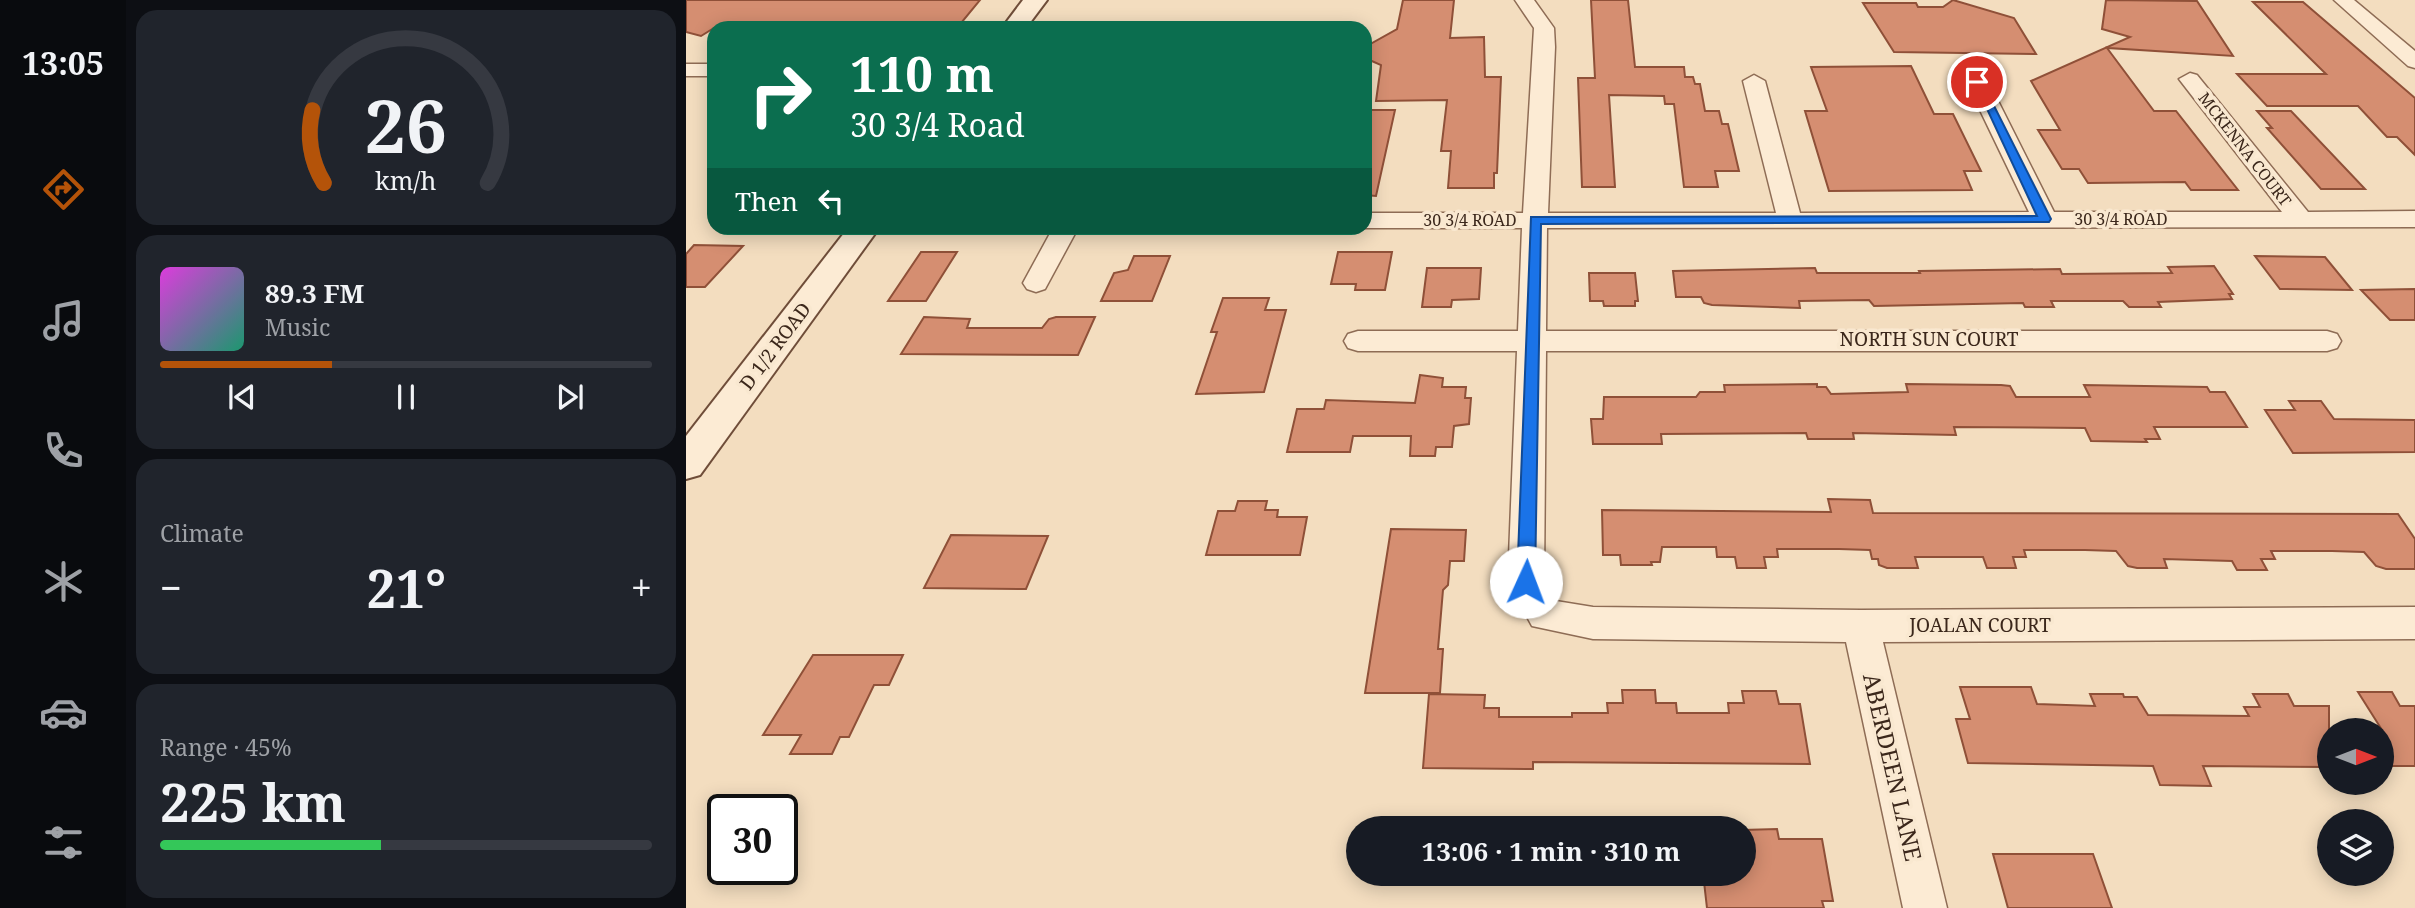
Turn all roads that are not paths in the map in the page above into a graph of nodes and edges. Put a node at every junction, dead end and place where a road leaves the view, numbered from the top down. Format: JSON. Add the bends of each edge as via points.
{"nodes":[{"id":1,"x":1035,"y":0,"type":"edge"},
{"id":2,"x":1524,"y":0,"type":"edge"},
{"id":3,"x":2343,"y":0,"type":"edge"},
{"id":4,"x":1019,"y":21,"type":"edge"},
{"id":5,"x":2381,"y":33,"type":"junction"},
{"id":6,"x":2415,"y":33,"type":"edge"},
{"id":7,"x":2415,"y":62,"type":"edge"},
{"id":8,"x":686,"y":70,"type":"edge"},
{"id":9,"x":707,"y":70,"type":"edge"},
{"id":10,"x":2190,"y":79,"type":"dead end"},
{"id":11,"x":1755,"y":81,"type":"dead end"},
{"id":12,"x":1977,"y":82,"type":"dead end"},
{"id":13,"x":2045,"y":219,"type":"junction"},
{"id":14,"x":2301,"y":219,"type":"junction"},
{"id":15,"x":2415,"y":219,"type":"edge"},
{"id":16,"x":1535,"y":220,"type":"junction"},
{"id":17,"x":1790,"y":220,"type":"junction"},
{"id":18,"x":1372,"y":221,"type":"edge"},
{"id":19,"x":859,"y":235,"type":"edge"},
{"id":20,"x":1061,"y":235,"type":"edge"},
{"id":21,"x":1036,"y":283,"type":"dead end"},
{"id":22,"x":1532,"y":340,"type":"junction"},
{"id":23,"x":1358,"y":341,"type":"dead end"},
{"id":24,"x":2327,"y":341,"type":"dead end"},
{"id":25,"x":686,"y":464,"type":"edge"},
{"id":26,"x":2415,"y":623,"type":"edge"},
{"id":27,"x":1861,"y":626,"type":"junction"},
{"id":28,"x":1924,"y":908,"type":"edge"}],
"edges":[{"from":1,"to":4,"type":"main road"},
{"from":2,"to":16,"type":"street","via":[[1544,29],[1545,47]]},
{"from":3,"to":5,"type":"street"},
{"from":5,"to":6,"type":"street"},
{"from":5,"to":7,"type":"street"},
{"from":8,"to":9,"type":"street"},
{"from":10,"to":14,"type":"street","name":"MCKENNA COURT"},
{"from":11,"to":17,"type":"street"},
{"from":12,"to":13,"type":"street"},
{"from":13,"to":14,"type":"street","name":"30 3/4 ROAD"},
{"from":13,"to":17,"type":"street","name":"30 3/4 ROAD"},
{"from":14,"to":15,"type":"street","name":"30 3/4 ROAD"},
{"from":16,"to":17,"type":"street","name":"30 3/4 ROAD"},
{"from":16,"to":18,"type":"street","name":"30 3/4 ROAD"},
{"from":16,"to":22,"type":"street"},
{"from":19,"to":25,"type":"main road","name":"D 1/2 ROAD"},
{"from":20,"to":21,"type":"street"},
{"from":22,"to":23,"type":"street","name":"NORTH SUN COURT"},
{"from":22,"to":24,"type":"street","name":"NORTH SUN COURT"},
{"from":22,"to":27,"type":"street","name":"JOALAN COURT","via":[[1526,582],[1545,615],[1593,623]]},
{"from":26,"to":27,"type":"street","name":"JOALAN COURT"},
{"from":27,"to":28,"type":"street","name":"ABERDEEN LANE"}]}
